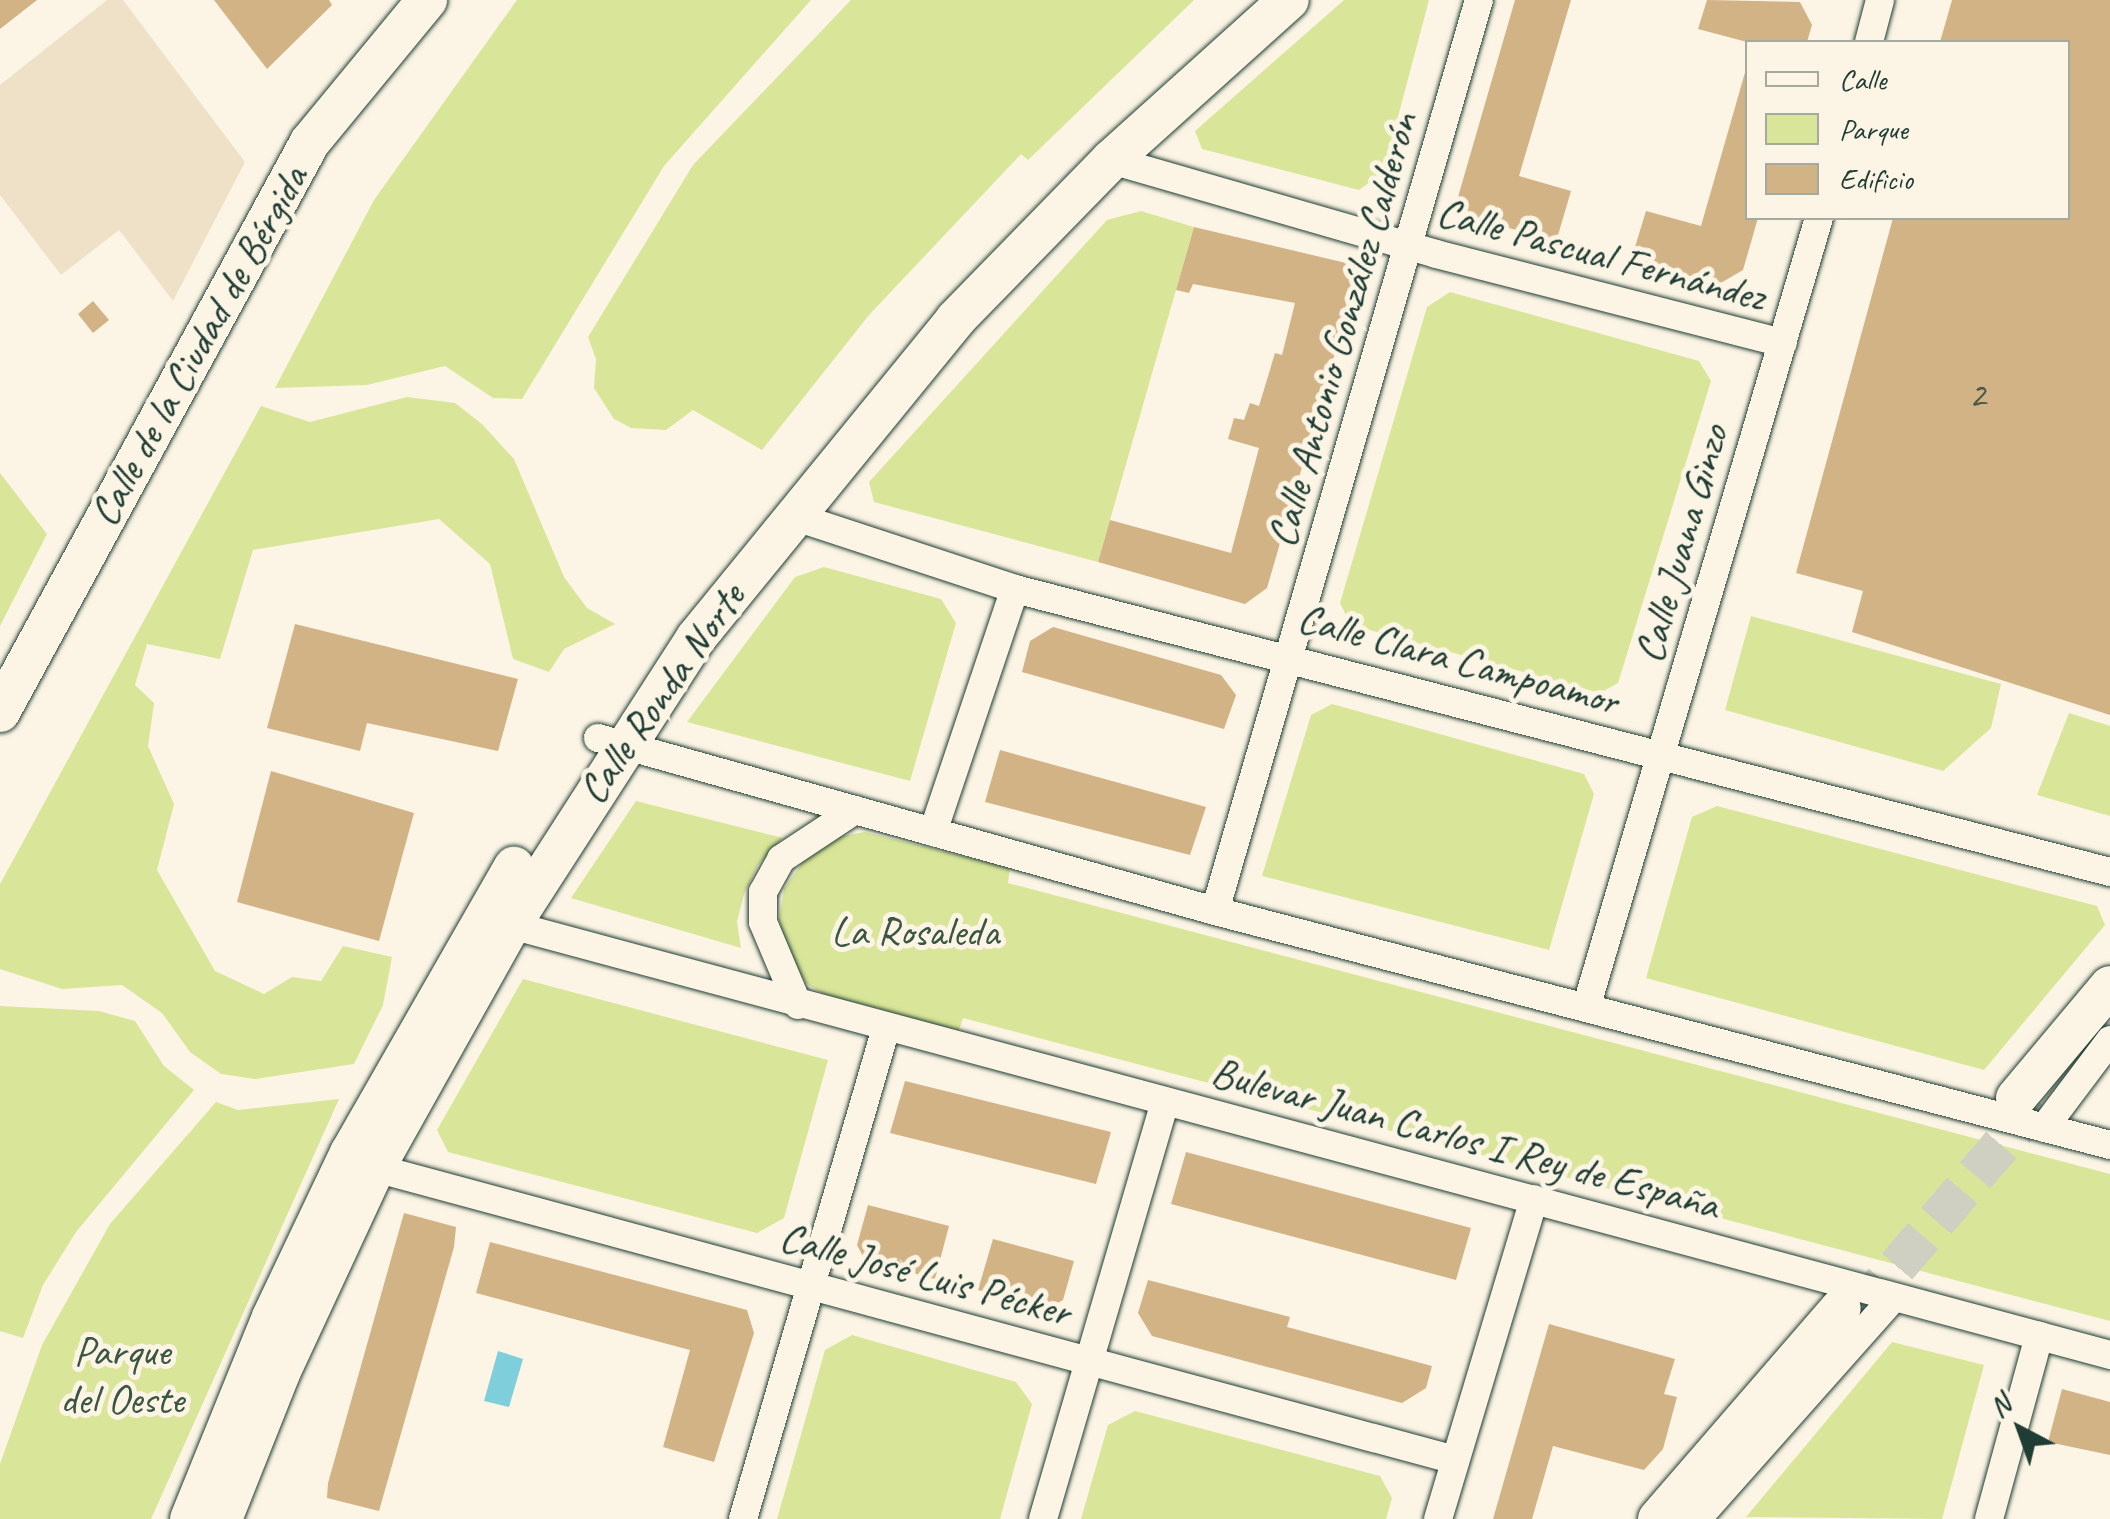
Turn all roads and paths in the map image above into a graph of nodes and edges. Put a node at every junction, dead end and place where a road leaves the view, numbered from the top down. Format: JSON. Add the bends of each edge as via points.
{"nodes":[{"id":1,"x":427,"y":0,"type":"edge"},
{"id":2,"x":1247,"y":0,"type":"edge"},
{"id":3,"x":1289,"y":0,"type":"edge"},
{"id":4,"x":1478,"y":0,"type":"edge"},
{"id":5,"x":1880,"y":0,"type":"edge"},
{"id":6,"x":1869,"y":40,"type":"edge"},
{"id":7,"x":1110,"y":160,"type":"junction"},
{"id":8,"x":1819,"y":220,"type":"edge"},
{"id":9,"x":1410,"y":246,"type":"junction"},
{"id":10,"x":1782,"y":343,"type":"junction"},
{"id":11,"x":790,"y":515,"type":"junction"},
{"id":12,"x":1015,"y":589,"type":"junction"},
{"id":13,"x":1291,"y":658,"type":"junction"},
{"id":14,"x":0,"y":712,"type":"edge"},
{"id":15,"x":610,"y":742,"type":"junction"},
{"id":16,"x":1663,"y":755,"type":"junction"},
{"id":17,"x":855,"y":810,"type":"junction"},
{"id":18,"x":933,"y":832,"type":"junction"},
{"id":19,"x":2110,"y":872,"type":"edge"},
{"id":20,"x":1215,"y":912,"type":"junction"},
{"id":21,"x":511,"y":925,"type":"junction"},
{"id":22,"x":2110,"y":963,"type":"edge"},
{"id":23,"x":2110,"y":986,"type":"edge"},
{"id":24,"x":798,"y":1005,"type":"junction"},
{"id":25,"x":1586,"y":1008,"type":"junction"},
{"id":26,"x":2110,"y":1014,"type":"edge"},
{"id":27,"x":886,"y":1028,"type":"junction"},
{"id":28,"x":2110,"y":1040,"type":"edge"},
{"id":29,"x":1165,"y":1102,"type":"junction"},
{"id":30,"x":2021,"y":1110,"type":"junction"},
{"id":31,"x":2110,"y":1146,"type":"edge"},
{"id":32,"x":375,"y":1168,"type":"junction"},
{"id":33,"x":1534,"y":1199,"type":"junction"},
{"id":34,"x":809,"y":1287,"type":"junction"},
{"id":35,"x":1858,"y":1299,"type":"junction"},
{"id":36,"x":2039,"y":1336,"type":"junction"},
{"id":37,"x":2110,"y":1355,"type":"edge"},
{"id":38,"x":1090,"y":1360,"type":"junction"},
{"id":39,"x":1455,"y":1460,"type":"junction"},
{"id":40,"x":190,"y":1519,"type":"edge"},
{"id":41,"x":222,"y":1519,"type":"edge"},
{"id":42,"x":743,"y":1519,"type":"edge"},
{"id":43,"x":1044,"y":1519,"type":"edge"},
{"id":44,"x":1438,"y":1519,"type":"edge"},
{"id":45,"x":1642,"y":1519,"type":"edge"},
{"id":46,"x":1658,"y":1519,"type":"edge"},
{"id":47,"x":1681,"y":1519,"type":"edge"},
{"id":48,"x":1699,"y":1519,"type":"edge"},
{"id":49,"x":1989,"y":1519,"type":"edge"}],
"edges":[{"from":1,"to":14,"type":"street","name":"Calle de la Ciudad de Bérgida","via":[[310,142]]},
{"from":2,"to":15,"type":"street","name":"Calle Ronda Norte","via":[[1022,212],[816,444]]},
{"from":3,"to":7,"type":"street","name":"Calle Ronda Norte"},
{"from":4,"to":9,"type":"street","name":"Calle Antonio González Calderón"},
{"from":5,"to":6,"type":"street"},
{"from":7,"to":9,"type":"street","name":"Calle Pascual Fernández"},
{"from":7,"to":11,"type":"street","name":"Calle Ronda Norte","via":[[955,320]]},
{"from":8,"to":10,"type":"street","name":"Calle Juana Ginzo"},
{"from":9,"to":10,"type":"street","name":"Calle Pascual Fernández"},
{"from":9,"to":13,"type":"street","name":"Calle Antonio González Calderón"},
{"from":10,"to":16,"type":"street","name":"Calle Juana Ginzo"},
{"from":11,"to":12,"type":"street","name":"Calle Clara Campoamor"},
{"from":11,"to":15,"type":"street","name":"Calle Ronda Norte"},
{"from":12,"to":13,"type":"street","name":"Calle Clara Campoamor"},
{"from":12,"to":18,"type":"street"},
{"from":13,"to":16,"type":"street","name":"Calle Clara Campoamor"},
{"from":13,"to":20,"type":"street","name":"Calle Antonio González Calderón"},
{"from":15,"to":17,"type":"street"},
{"from":15,"to":21,"type":"street","name":"Calle Ronda Norte"},
{"from":15,"to":40,"type":"street","name":"Calle Ronda Norte","via":[[463,950],[350,1153],[272,1317]]},
{"from":16,"to":19,"type":"street","name":"Calle Clara Campoamor"},
{"from":16,"to":25,"type":"street","name":"Calle Juana Ginzo"},
{"from":17,"to":18,"type":"street"},
{"from":17,"to":24,"type":"street","via":[[781,859],[763,892],[762,922]]},
{"from":18,"to":20,"type":"street"},
{"from":20,"to":25,"type":"street"},
{"from":21,"to":24,"type":"street","name":"Bulevar Juan Carlos I Rey de España"},
{"from":21,"to":32,"type":"street","name":"Calle Ronda Norte"},
{"from":22,"to":30,"type":"street"},
{"from":23,"to":30,"type":"street"},
{"from":24,"to":27,"type":"street","name":"Bulevar Juan Carlos I Rey de España"},
{"from":25,"to":30,"type":"street"},
{"from":26,"to":30,"type":"street"},
{"from":27,"to":29,"type":"street","name":"Bulevar Juan Carlos I Rey de España"},
{"from":27,"to":34,"type":"street"},
{"from":28,"to":30,"type":"street"},
{"from":29,"to":33,"type":"street","name":"Bulevar Juan Carlos I Rey de España"},
{"from":29,"to":38,"type":"street"},
{"from":30,"to":31,"type":"street"},
{"from":32,"to":34,"type":"street","name":"Calle José Luis Pécker"},
{"from":32,"to":41,"type":"street","name":"Calle Ronda Norte","via":[[280,1373]]},
{"from":33,"to":35,"type":"street","name":"Bulevar Juan Carlos I Rey de España"},
{"from":33,"to":39,"type":"street"},
{"from":34,"to":38,"type":"street","name":"Calle José Luis Pécker"},
{"from":34,"to":42,"type":"street"},
{"from":35,"to":36,"type":"street","name":"Bulevar Juan Carlos I Rey de España"},
{"from":35,"to":45,"type":"street"},
{"from":35,"to":46,"type":"street"},
{"from":35,"to":47,"type":"street"},
{"from":35,"to":48,"type":"street"},
{"from":36,"to":37,"type":"street","name":"Bulevar Juan Carlos I Rey de España"},
{"from":36,"to":49,"type":"street"},
{"from":38,"to":39,"type":"street","name":"Calle José Luis Pécker"},
{"from":38,"to":43,"type":"street"},
{"from":39,"to":44,"type":"street"}]}
